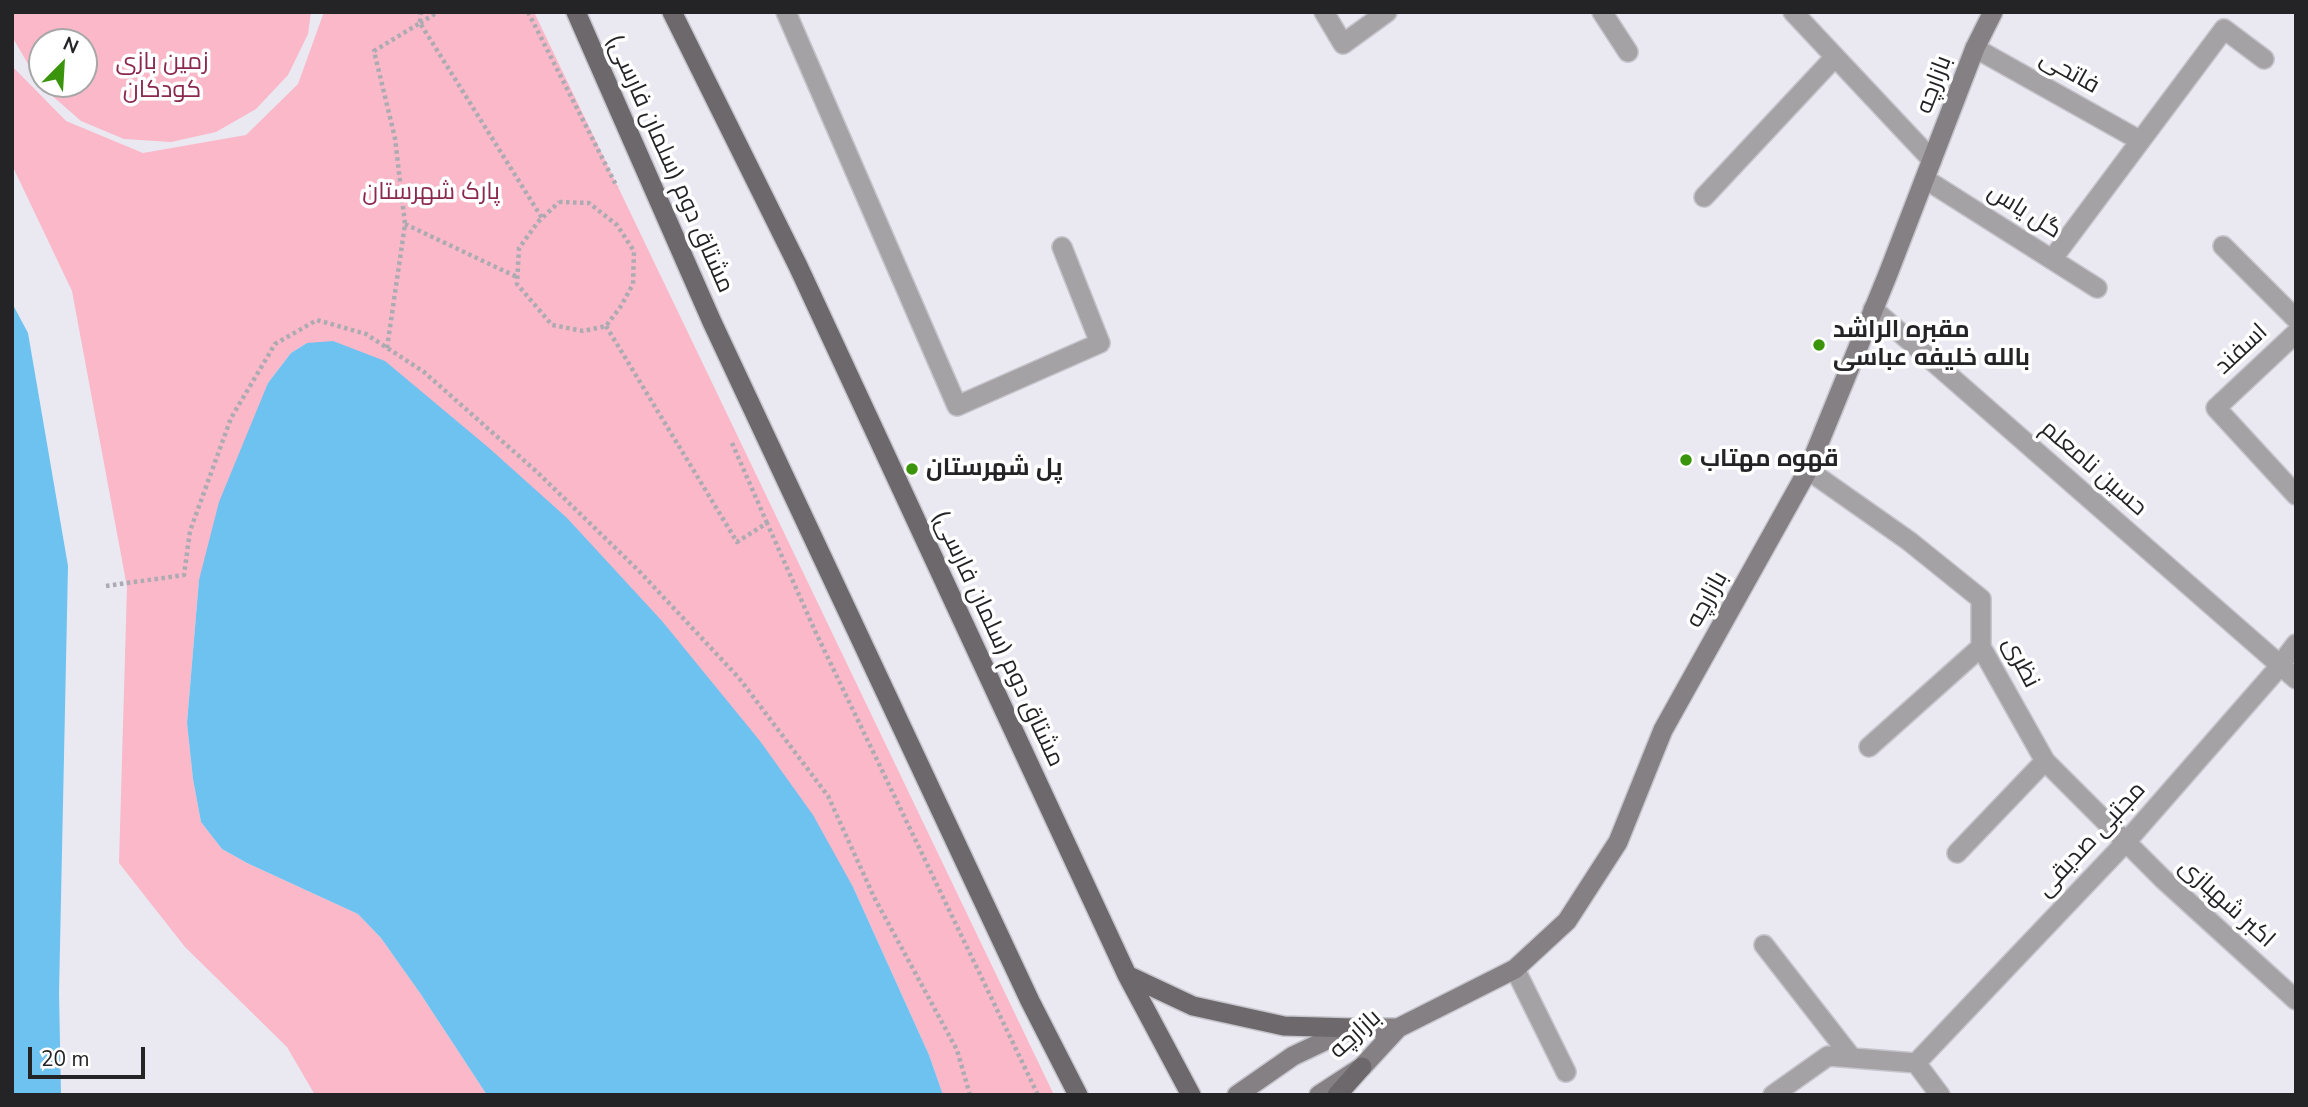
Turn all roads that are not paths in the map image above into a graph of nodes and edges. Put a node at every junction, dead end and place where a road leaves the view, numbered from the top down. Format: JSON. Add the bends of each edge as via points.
{"nodes":[{"id":1,"x":576,"y":12,"type":"edge"},
{"id":2,"x":672,"y":12,"type":"edge"},
{"id":3,"x":786,"y":12,"type":"edge"},
{"id":4,"x":1324,"y":12,"type":"edge"},
{"id":5,"x":1387,"y":12,"type":"edge"},
{"id":6,"x":1602,"y":12,"type":"edge"},
{"id":7,"x":1793,"y":12,"type":"edge"},
{"id":8,"x":1993,"y":12,"type":"edge"},
{"id":9,"x":1975,"y":48,"type":"junction"},
{"id":10,"x":1628,"y":52,"type":"dead end"},
{"id":11,"x":1835,"y":57,"type":"junction"},
{"id":12,"x":2264,"y":59,"type":"dead end"},
{"id":13,"x":2139,"y":140,"type":"junction"},
{"id":14,"x":1932,"y":160,"type":"junction"},
{"id":15,"x":1925,"y":179,"type":"junction"},
{"id":16,"x":1704,"y":197,"type":"dead end"},
{"id":17,"x":2223,"y":246,"type":"dead end"},
{"id":18,"x":1062,"y":247,"type":"dead end"},
{"id":19,"x":2053,"y":258,"type":"junction"},
{"id":20,"x":2097,"y":288,"type":"dead end"},
{"id":21,"x":1873,"y":309,"type":"junction"},
{"id":22,"x":2296,"y":319,"type":"edge"},
{"id":23,"x":2296,"y":333,"type":"edge"},
{"id":24,"x":1808,"y":470,"type":"junction"},
{"id":25,"x":2296,"y":495,"type":"edge"},
{"id":26,"x":2296,"y":644,"type":"edge"},
{"id":27,"x":1981,"y":647,"type":"junction"},
{"id":28,"x":2280,"y":666,"type":"junction"},
{"id":29,"x":2296,"y":679,"type":"edge"},
{"id":30,"x":1868,"y":747,"type":"dead end"},
{"id":31,"x":2045,"y":761,"type":"junction"},
{"id":32,"x":2126,"y":842,"type":"junction"},
{"id":33,"x":1957,"y":853,"type":"dead end"},
{"id":34,"x":1764,"y":945,"type":"dead end"},
{"id":35,"x":1515,"y":969,"type":"junction"},
{"id":36,"x":1127,"y":975,"type":"junction"},
{"id":37,"x":2296,"y":1000,"type":"edge"},
{"id":38,"x":1352,"y":1028,"type":"junction"},
{"id":39,"x":1398,"y":1028,"type":"junction"},
{"id":40,"x":1852,"y":1058,"type":"junction"},
{"id":41,"x":1916,"y":1063,"type":"junction"},
{"id":42,"x":1362,"y":1067,"type":"junction"},
{"id":43,"x":1566,"y":1072,"type":"dead end"},
{"id":44,"x":1078,"y":1095,"type":"edge"},
{"id":45,"x":1191,"y":1095,"type":"edge"},
{"id":46,"x":1237,"y":1095,"type":"edge"},
{"id":47,"x":1319,"y":1095,"type":"edge"},
{"id":48,"x":1337,"y":1095,"type":"edge"},
{"id":49,"x":1773,"y":1095,"type":"edge"},
{"id":50,"x":1940,"y":1095,"type":"edge"}],
"edges":[{"from":1,"to":44,"type":"main road","name":"مشتاق دوم (سلمان فارسی)","via":[[712,322]]},
{"from":2,"to":36,"type":"main road","name":"مشتاق دوم (سلمان فارسی)","via":[[797,266]]},
{"from":3,"to":18,"type":"street","via":[[957,406],[1100,343]]},
{"from":4,"to":5,"type":"street","via":[[1343,44]]},
{"from":6,"to":10,"type":"street"},
{"from":7,"to":11,"type":"street"},
{"from":8,"to":9,"type":"main road","name":"بازارچه"},
{"from":9,"to":13,"type":"street","name":"فاتحی"},
{"from":9,"to":14,"type":"main road","name":"بازارچه"},
{"from":11,"to":14,"type":"street"},
{"from":11,"to":16,"type":"street"},
{"from":12,"to":13,"type":"street","via":[[2224,29]]},
{"from":13,"to":19,"type":"street"},
{"from":14,"to":15,"type":"main road","name":"بازارچه"},
{"from":15,"to":19,"type":"street","name":"گل یاس"},
{"from":15,"to":21,"type":"main road","name":"بازارچه"},
{"from":17,"to":22,"type":"street","name":"اسفند"},
{"from":19,"to":20,"type":"street","name":"گل یاس"},
{"from":21,"to":24,"type":"main road","name":"بازارچه"},
{"from":21,"to":28,"type":"street","name":"حسین نامعلم"},
{"from":23,"to":25,"type":"street","name":"اسفند","via":[[2216,408]]},
{"from":24,"to":27,"type":"street","name":"نظری","via":[[1981,598]]},
{"from":24,"to":35,"type":"main road","name":"بازارچه","via":[[1663,730],[1618,842],[1567,921]]},
{"from":26,"to":28,"type":"street","name":"مجتبی صدیقی"},
{"from":27,"to":30,"type":"street"},
{"from":27,"to":31,"type":"street","name":"نظری"},
{"from":28,"to":29,"type":"street","name":"حسین نامعلم"},
{"from":28,"to":32,"type":"street","name":"مجتبی صدیقی"},
{"from":31,"to":32,"type":"street","name":"نظری"},
{"from":31,"to":33,"type":"street"},
{"from":32,"to":37,"type":"street","name":"اکبر شهبازی"},
{"from":32,"to":41,"type":"street","name":"مجتبی صدیقی"},
{"from":34,"to":40,"type":"street"},
{"from":35,"to":39,"type":"main road","name":"بازارچه"},
{"from":35,"to":43,"type":"street"},
{"from":36,"to":38,"type":"main road","via":[[1193,1006],[1284,1026]]},
{"from":36,"to":45,"type":"main road","name":"مشتاق دوم (سلمان فارسی)"},
{"from":38,"to":39,"type":"main road"},
{"from":38,"to":46,"type":"main road","via":[[1293,1056]]},
{"from":39,"to":42,"type":"main road","name":"بازارچه"},
{"from":40,"to":41,"type":"street"},
{"from":40,"to":49,"type":"street","via":[[1828,1056]]},
{"from":41,"to":50,"type":"street"},
{"from":42,"to":47,"type":"main road","name":"بازارچه"},
{"from":42,"to":48,"type":"main road"}]}
